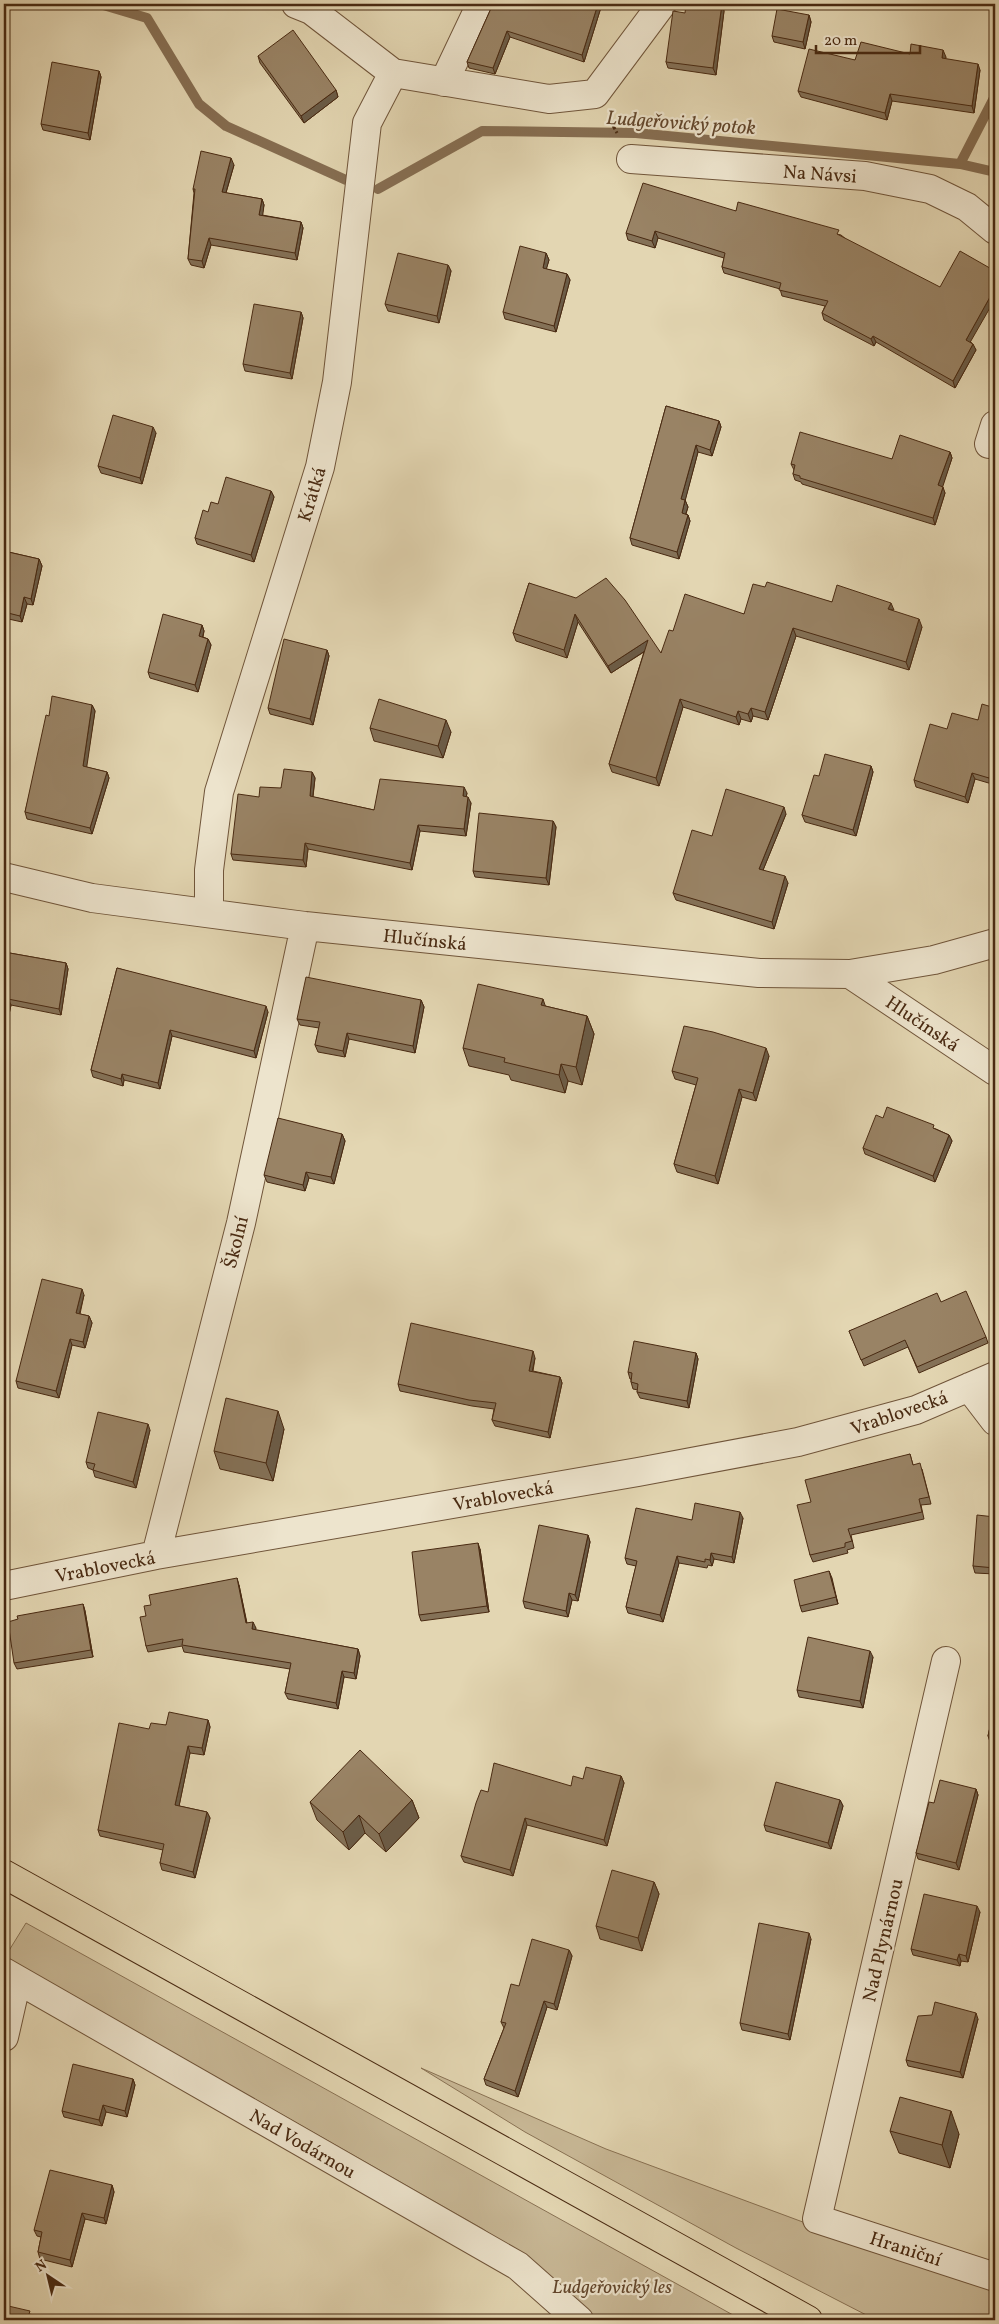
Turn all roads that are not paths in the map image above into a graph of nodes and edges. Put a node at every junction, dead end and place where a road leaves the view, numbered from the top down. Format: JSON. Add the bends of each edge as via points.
{"nodes":[{"id":1,"x":296,"y":4,"type":"edge"},
{"id":2,"x":482,"y":4,"type":"edge"},
{"id":3,"x":662,"y":4,"type":"edge"},
{"id":4,"x":393,"y":73,"type":"junction"},
{"id":5,"x":444,"y":82,"type":"junction"},
{"id":6,"x":631,"y":159,"type":"dead end"},
{"id":7,"x":995,"y":230,"type":"edge"},
{"id":8,"x":4,"y":877,"type":"edge"},
{"id":9,"x":209,"y":912,"type":"junction"},
{"id":10,"x":305,"y":926,"type":"junction"},
{"id":11,"x":995,"y":943,"type":"edge"},
{"id":12,"x":850,"y":974,"type":"junction"},
{"id":13,"x":995,"y":1072,"type":"edge"},
{"id":14,"x":995,"y":1376,"type":"edge"},
{"id":15,"x":969,"y":1387,"type":"junction"},
{"id":16,"x":995,"y":1421,"type":"edge"},
{"id":17,"x":156,"y":1555,"type":"junction"},
{"id":18,"x":4,"y":1586,"type":"edge"},
{"id":19,"x":946,"y":1661,"type":"dead end"},
{"id":20,"x":4,"y":1874,"type":"edge"},
{"id":21,"x":10,"y":1976,"type":"edge"},
{"id":22,"x":4,"y":2037,"type":"edge"},
{"id":23,"x":817,"y":2219,"type":"joint"},
{"id":24,"x":995,"y":2277,"type":"edge"},
{"id":25,"x":579,"y":2320,"type":"edge"},
{"id":26,"x":808,"y":2320,"type":"edge"}],
"edges":[{"from":1,"to":4,"type":"street","via":[[311,10]]},
{"from":2,"to":5,"type":"street"},
{"from":3,"to":5,"type":"street","via":[[595,94],[549,99]]},
{"from":4,"to":5,"type":"street"},
{"from":4,"to":9,"type":"street","name":"Krátká","via":[[367,123],[337,382],[320,467],[218,792]]},
{"from":6,"to":7,"type":"street","name":"Na Návsi","via":[[865,176],[930,189],[967,207]]},
{"from":8,"to":9,"type":"street","name":"Hlučínská","via":[[92,898]]},
{"from":9,"to":10,"type":"street","name":"Hlučínská"},
{"from":10,"to":12,"type":"street","name":"Hlučínská","via":[[759,973]]},
{"from":10,"to":17,"type":"street","name":"Školní","via":[[240,1223]]},
{"from":11,"to":12,"type":"street","name":"Hlučínská","via":[[934,960]]},
{"from":12,"to":13,"type":"street","name":"Hlučínská"},
{"from":14,"to":15,"type":"street","name":"Vrablovecká"},
{"from":15,"to":16,"type":"street"},
{"from":15,"to":17,"type":"street","name":"Vrablovecká","via":[[916,1410],[798,1442]]},
{"from":17,"to":18,"type":"street","name":"Vrablovecká"},
{"from":19,"to":23,"type":"street","name":"Nad Plynárnou"},
{"from":20,"to":26,"type":"main road"},
{"from":21,"to":22,"type":"street","name":"Nad Vodárnou"},
{"from":21,"to":25,"type":"street","name":"Nad Vodárnou","via":[[518,2266]]},
{"from":23,"to":24,"type":"street","name":"Hraniční"}]}
